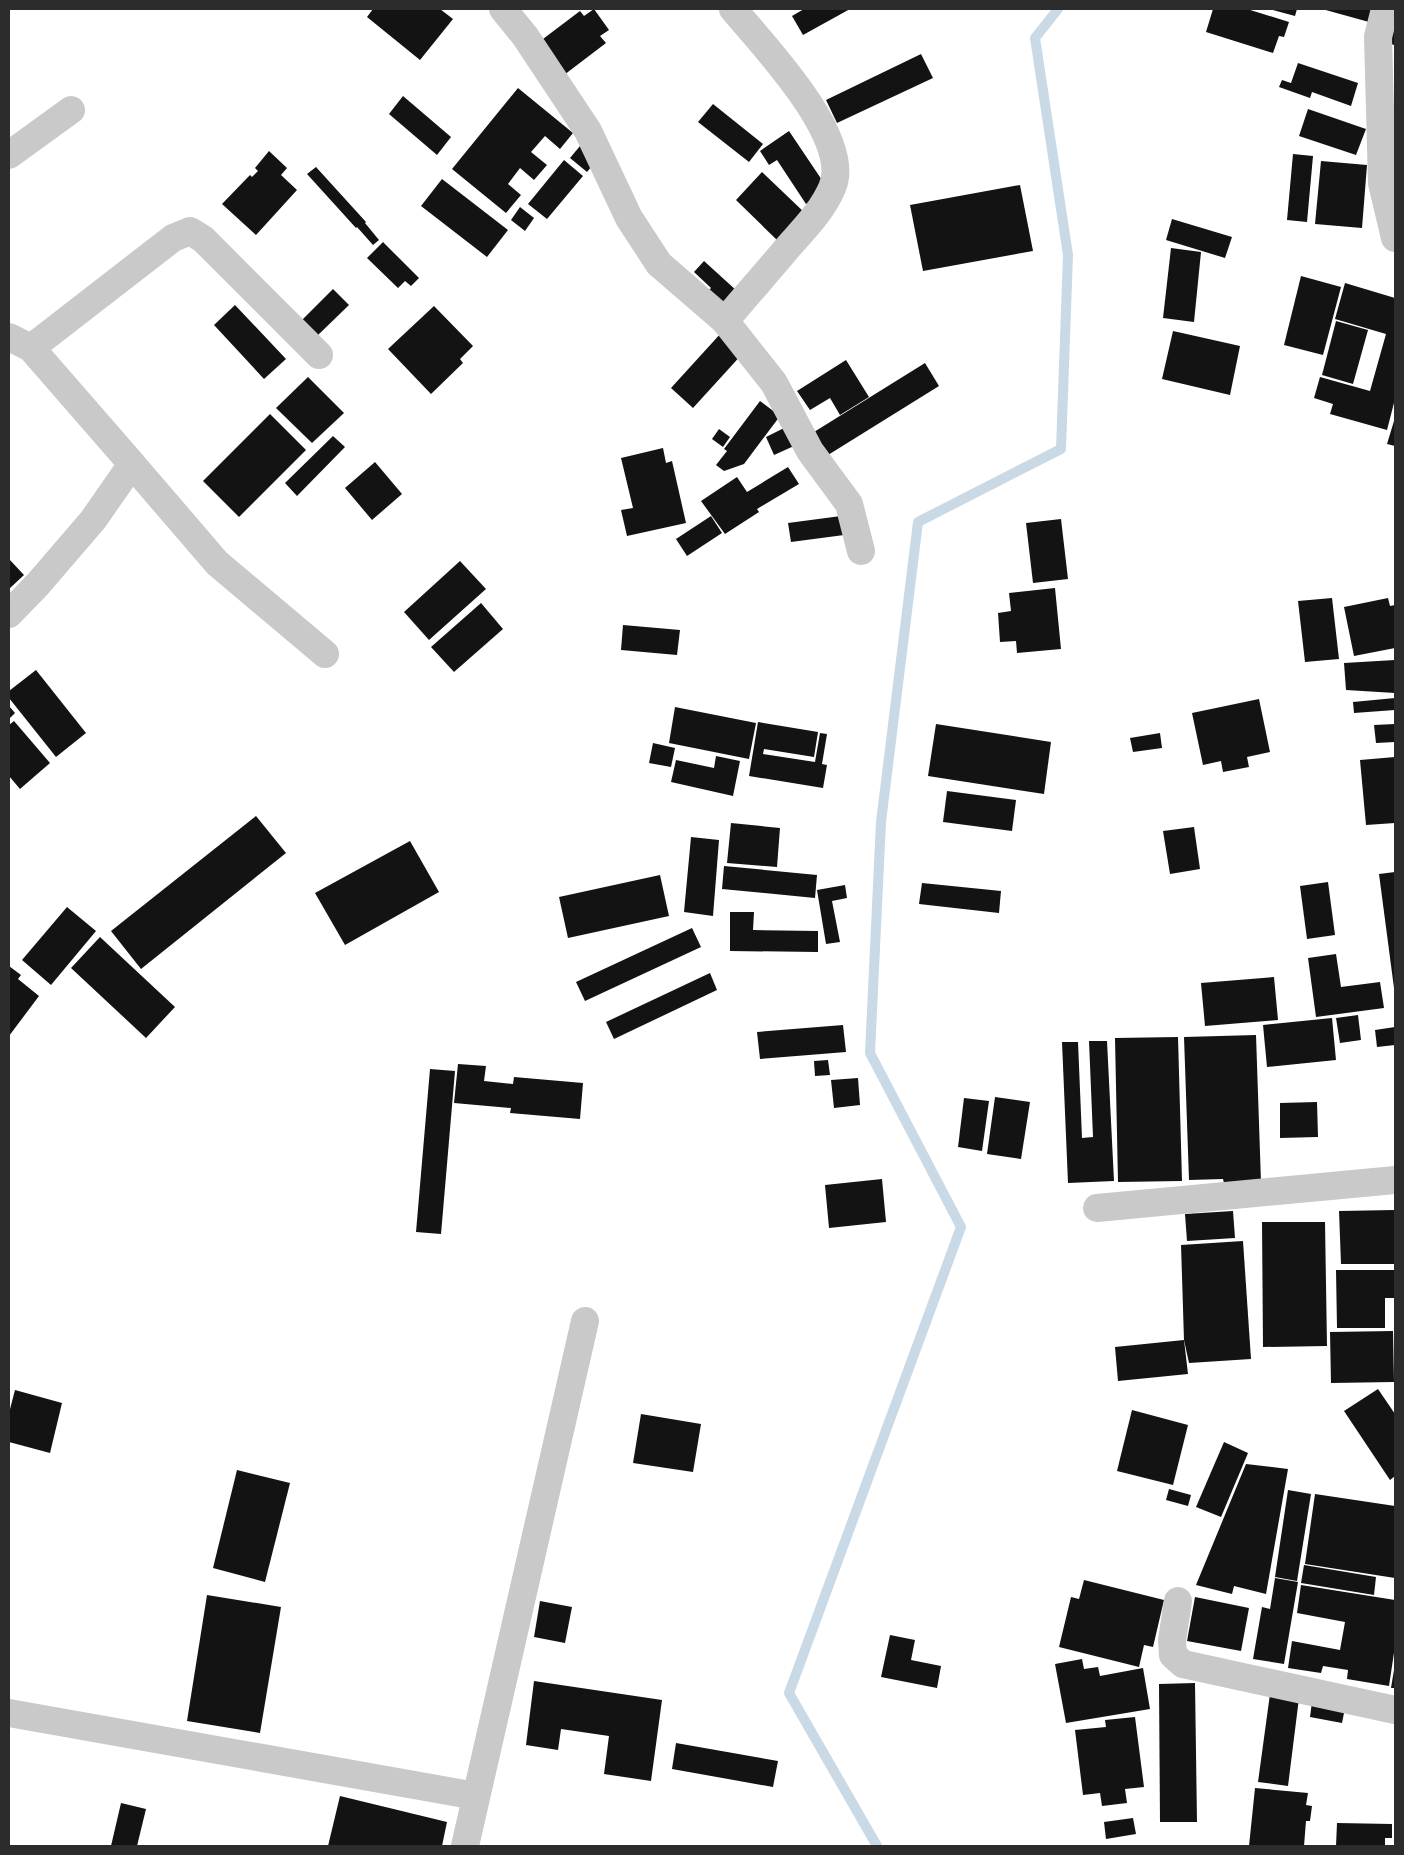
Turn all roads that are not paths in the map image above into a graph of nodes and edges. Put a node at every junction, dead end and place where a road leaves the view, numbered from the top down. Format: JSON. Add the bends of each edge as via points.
{"nodes":[{"id":1,"x":503,"y":9,"type":"edge"},
{"id":2,"x":733,"y":9,"type":"edge"},
{"id":3,"x":1385,"y":9,"type":"edge"},
{"id":4,"x":71,"y":110,"type":"dead end"},
{"id":5,"x":9,"y":156,"type":"edge"},
{"id":6,"x":1395,"y":238,"type":"edge"},
{"id":7,"x":725,"y":321,"type":"junction"},
{"id":8,"x":20,"y":342,"type":"edge"},
{"id":9,"x":319,"y":355,"type":"dead end"},
{"id":10,"x":132,"y":464,"type":"junction"},
{"id":11,"x":861,"y":551,"type":"dead end"},
{"id":12,"x":9,"y":614,"type":"edge"},
{"id":13,"x":325,"y":654,"type":"dead end"},
{"id":14,"x":1395,"y":1180,"type":"edge"},
{"id":15,"x":1097,"y":1208,"type":"dead end"},
{"id":16,"x":585,"y":1321,"type":"dead end"},
{"id":17,"x":1178,"y":1601,"type":"dead end"},
{"id":18,"x":1395,"y":1710,"type":"edge"},
{"id":19,"x":9,"y":1713,"type":"edge"},
{"id":20,"x":476,"y":1796,"type":"junction"},
{"id":21,"x":465,"y":1846,"type":"edge"}],
"edges":[{"from":1,"to":7,"type":"street","via":[[525,36],[588,131],[629,218],[658,264]]},
{"from":2,"to":7,"type":"street","via":[[798,88],[819,119],[831,147],[835,173],[833,187],[819,212]]},
{"from":3,"to":6,"type":"street","via":[[1378,37],[1382,184]]},
{"from":4,"to":5,"type":"street"},
{"from":7,"to":11,"type":"street","via":[[774,383],[810,451],[848,504]]},
{"from":8,"to":9,"type":"street","via":[[173,238],[190,231],[204,239]]},
{"from":8,"to":10,"type":"street"},
{"from":10,"to":12,"type":"street","via":[[93,520]]},
{"from":10,"to":13,"type":"street","via":[[216,563]]},
{"from":14,"to":15,"type":"street"},
{"from":16,"to":20,"type":"street"},
{"from":17,"to":18,"type":"street","via":[[1172,1655],[1183,1664]]},
{"from":19,"to":20,"type":"street"},
{"from":20,"to":21,"type":"street"}]}
